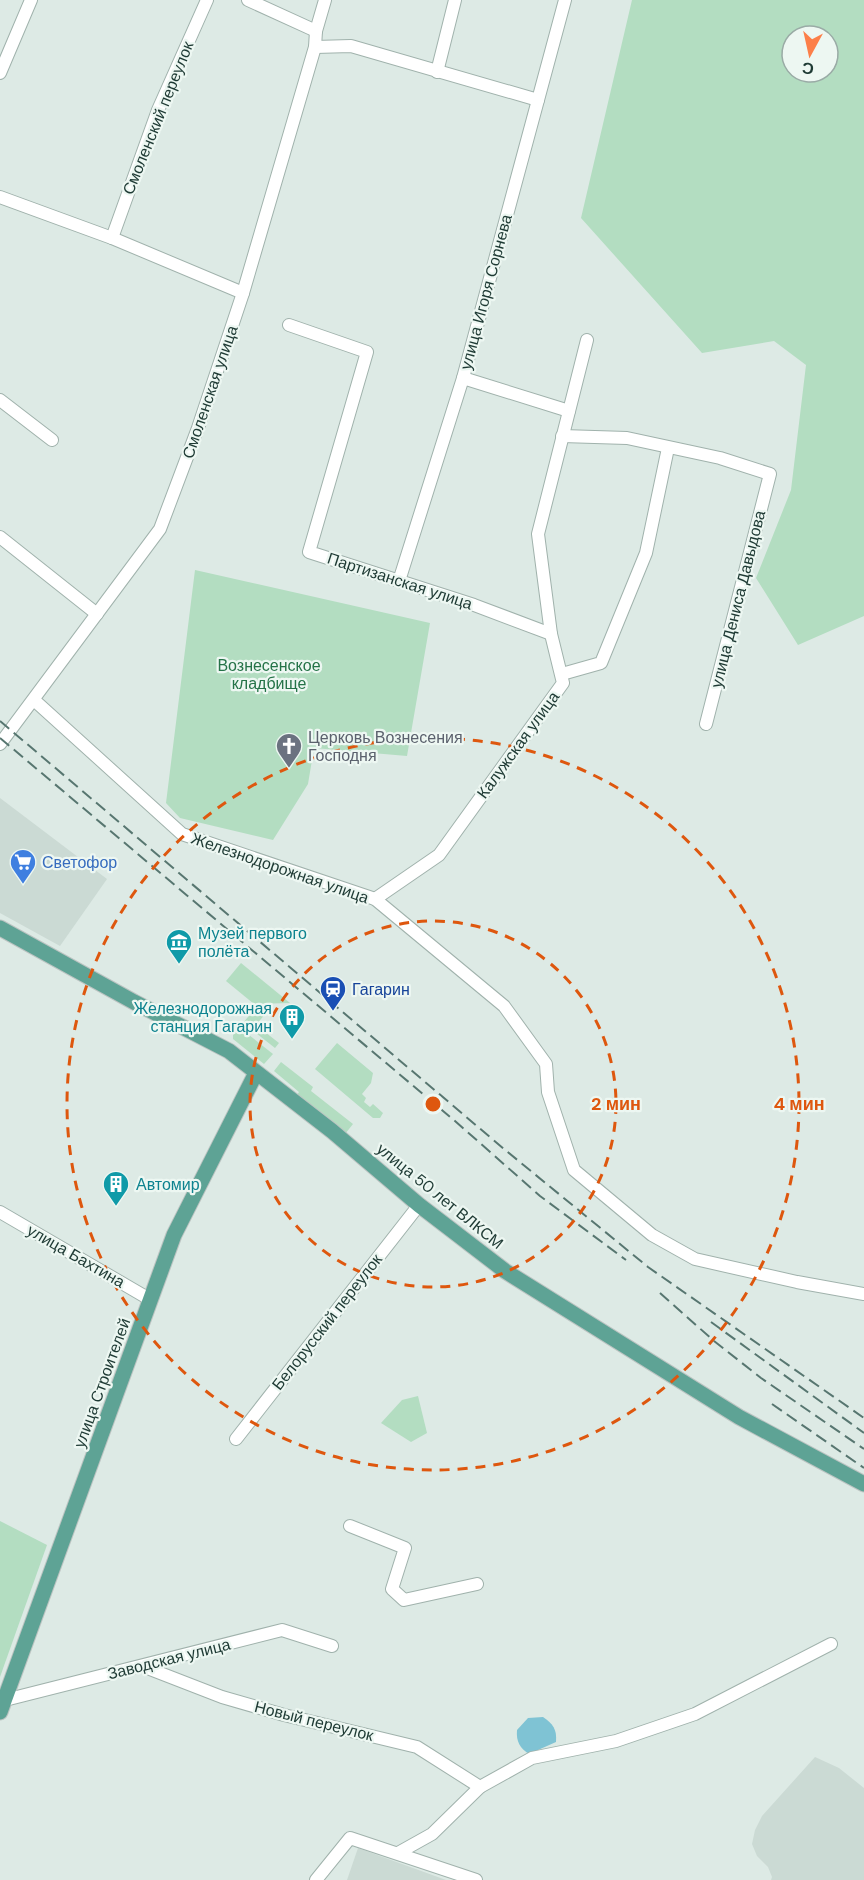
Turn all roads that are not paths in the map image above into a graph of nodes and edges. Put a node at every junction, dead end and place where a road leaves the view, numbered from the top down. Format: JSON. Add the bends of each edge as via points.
{"nodes":[{"id":1,"x":31,"y":0,"type":"edge"},
{"id":2,"x":207,"y":0,"type":"edge"},
{"id":3,"x":248,"y":0,"type":"edge"},
{"id":4,"x":325,"y":0,"type":"edge"},
{"id":5,"x":455,"y":0,"type":"edge"},
{"id":6,"x":565,"y":0,"type":"edge"},
{"id":7,"x":316,"y":31,"type":"junction"},
{"id":8,"x":315,"y":47,"type":"junction"},
{"id":9,"x":437,"y":72,"type":"junction"},
{"id":10,"x":0,"y":73,"type":"edge"},
{"id":11,"x":538,"y":100,"type":"junction"},
{"id":12,"x":0,"y":197,"type":"edge"},
{"id":13,"x":112,"y":238,"type":"junction"},
{"id":14,"x":243,"y":293,"type":"junction"},
{"id":15,"x":290,"y":325,"type":"dead end"},
{"id":16,"x":587,"y":340,"type":"dead end"},
{"id":17,"x":463,"y":378,"type":"junction"},
{"id":18,"x":0,"y":400,"type":"edge"},
{"id":19,"x":569,"y":411,"type":"junction"},
{"id":20,"x":562,"y":436,"type":"junction"},
{"id":21,"x":52,"y":440,"type":"dead end"},
{"id":22,"x":668,"y":448,"type":"junction"},
{"id":23,"x":0,"y":537,"type":"edge"},
{"id":24,"x":399,"y":581,"type":"junction"},
{"id":25,"x":96,"y":614,"type":"junction"},
{"id":26,"x":551,"y":634,"type":"junction"},
{"id":27,"x":562,"y":674,"type":"junction"},
{"id":28,"x":33,"y":700,"type":"junction"},
{"id":29,"x":706,"y":724,"type":"dead end"},
{"id":30,"x":1,"y":742,"type":"edge"},
{"id":31,"x":375,"y":899,"type":"junction"},
{"id":32,"x":0,"y":928,"type":"edge"},
{"id":33,"x":256,"y":1073,"type":"junction"},
{"id":34,"x":419,"y":1205,"type":"junction"},
{"id":35,"x":0,"y":1212,"type":"edge"},
{"id":36,"x":864,"y":1294,"type":"edge"},
{"id":37,"x":151,"y":1300,"type":"junction"},
{"id":38,"x":236,"y":1439,"type":"dead end"},
{"id":39,"x":864,"y":1484,"type":"edge"},
{"id":40,"x":350,"y":1526,"type":"dead end"},
{"id":41,"x":477,"y":1584,"type":"dead end"},
{"id":42,"x":831,"y":1644,"type":"dead end"},
{"id":43,"x":332,"y":1646,"type":"dead end"},
{"id":44,"x":142,"y":1666,"type":"junction"},
{"id":45,"x":2,"y":1706,"type":"edge"},
{"id":46,"x":480,"y":1786,"type":"junction"},
{"id":47,"x":398,"y":1853,"type":"junction"},
{"id":48,"x":316,"y":1880,"type":"edge"},
{"id":49,"x":476,"y":1880,"type":"edge"}],
"edges":[{"from":1,"to":10,"type":"street"},
{"from":2,"to":13,"type":"street","name":"Смоленский переулок","via":[[158,110]]},
{"from":3,"to":7,"type":"street"},
{"from":4,"to":7,"type":"street","name":"Смоленская улица"},
{"from":5,"to":9,"type":"street"},
{"from":6,"to":11,"type":"street","name":"улица Игоря Сорнева"},
{"from":7,"to":8,"type":"street","name":"Смоленская улица"},
{"from":8,"to":9,"type":"street","via":[[351,46]]},
{"from":8,"to":14,"type":"street","name":"Смоленская улица"},
{"from":9,"to":11,"type":"street"},
{"from":11,"to":17,"type":"street","name":"улица Игоря Сорнева"},
{"from":12,"to":13,"type":"street"},
{"from":13,"to":14,"type":"street"},
{"from":14,"to":25,"type":"street","name":"Смоленская улица","via":[[160,529]]},
{"from":15,"to":24,"type":"street","name":"Партизанская улица","via":[[367,352],[309,552]]},
{"from":16,"to":19,"type":"street","name":"Калужская улица"},
{"from":17,"to":19,"type":"street"},
{"from":17,"to":24,"type":"street","name":"улица Игоря Сорнева"},
{"from":18,"to":21,"type":"street"},
{"from":19,"to":20,"type":"street","name":"Калужская улица"},
{"from":20,"to":22,"type":"street","via":[[627,438]]},
{"from":20,"to":26,"type":"street","name":"Калужская улица","via":[[538,534]]},
{"from":22,"to":27,"type":"street","via":[[646,553],[601,663]]},
{"from":22,"to":29,"type":"street","name":"улица Дениса Давыдова","via":[[720,458],[770,474]]},
{"from":23,"to":25,"type":"street"},
{"from":24,"to":26,"type":"street","name":"Партизанская улица"},
{"from":25,"to":28,"type":"street","name":"Смоленская улица"},
{"from":26,"to":27,"type":"street","name":"Калужская улица"},
{"from":27,"to":31,"type":"street","name":"Калужская улица","via":[[563,683],[439,855]]},
{"from":28,"to":30,"type":"street","name":"Смоленская улица"},
{"from":28,"to":31,"type":"street","name":"Железнодорожная улица","via":[[182,834]]},
{"from":31,"to":36,"type":"street","name":"Железнодорожная улица","via":[[504,1006],[546,1064],[548,1092],[574,1170],[630,1218],[695,1259]]},
{"from":32,"to":33,"type":"main road","name":"улица 50 лет ВЛКСМ","via":[[229,1051]]},
{"from":33,"to":34,"type":"main road","name":"улица 50 лет ВЛКСМ"},
{"from":33,"to":37,"type":"main road","name":"улица Строителей","via":[[174,1234]]},
{"from":34,"to":38,"type":"street","name":"Белорусский переулок"},
{"from":34,"to":39,"type":"main road","name":"улица 50 лет ВЛКСМ","via":[[505,1272],[739,1417]]},
{"from":35,"to":37,"type":"street","name":"улица Бахтина"},
{"from":37,"to":45,"type":"main road","name":"улица Строителей"},
{"from":40,"to":41,"type":"street","via":[[405,1548],[392,1588],[404,1600]]},
{"from":42,"to":46,"type":"street","via":[[695,1714],[616,1741],[532,1758]]},
{"from":43,"to":44,"type":"street","name":"Заводская улица","via":[[282,1630]]},
{"from":44,"to":45,"type":"street","name":"Заводская улица"},
{"from":44,"to":46,"type":"street","name":"Новый переулок","via":[[232,1700],[417,1747]]},
{"from":46,"to":47,"type":"street","via":[[432,1834]]},
{"from":47,"to":48,"type":"street","via":[[350,1838]]},
{"from":47,"to":49,"type":"street"}]}
